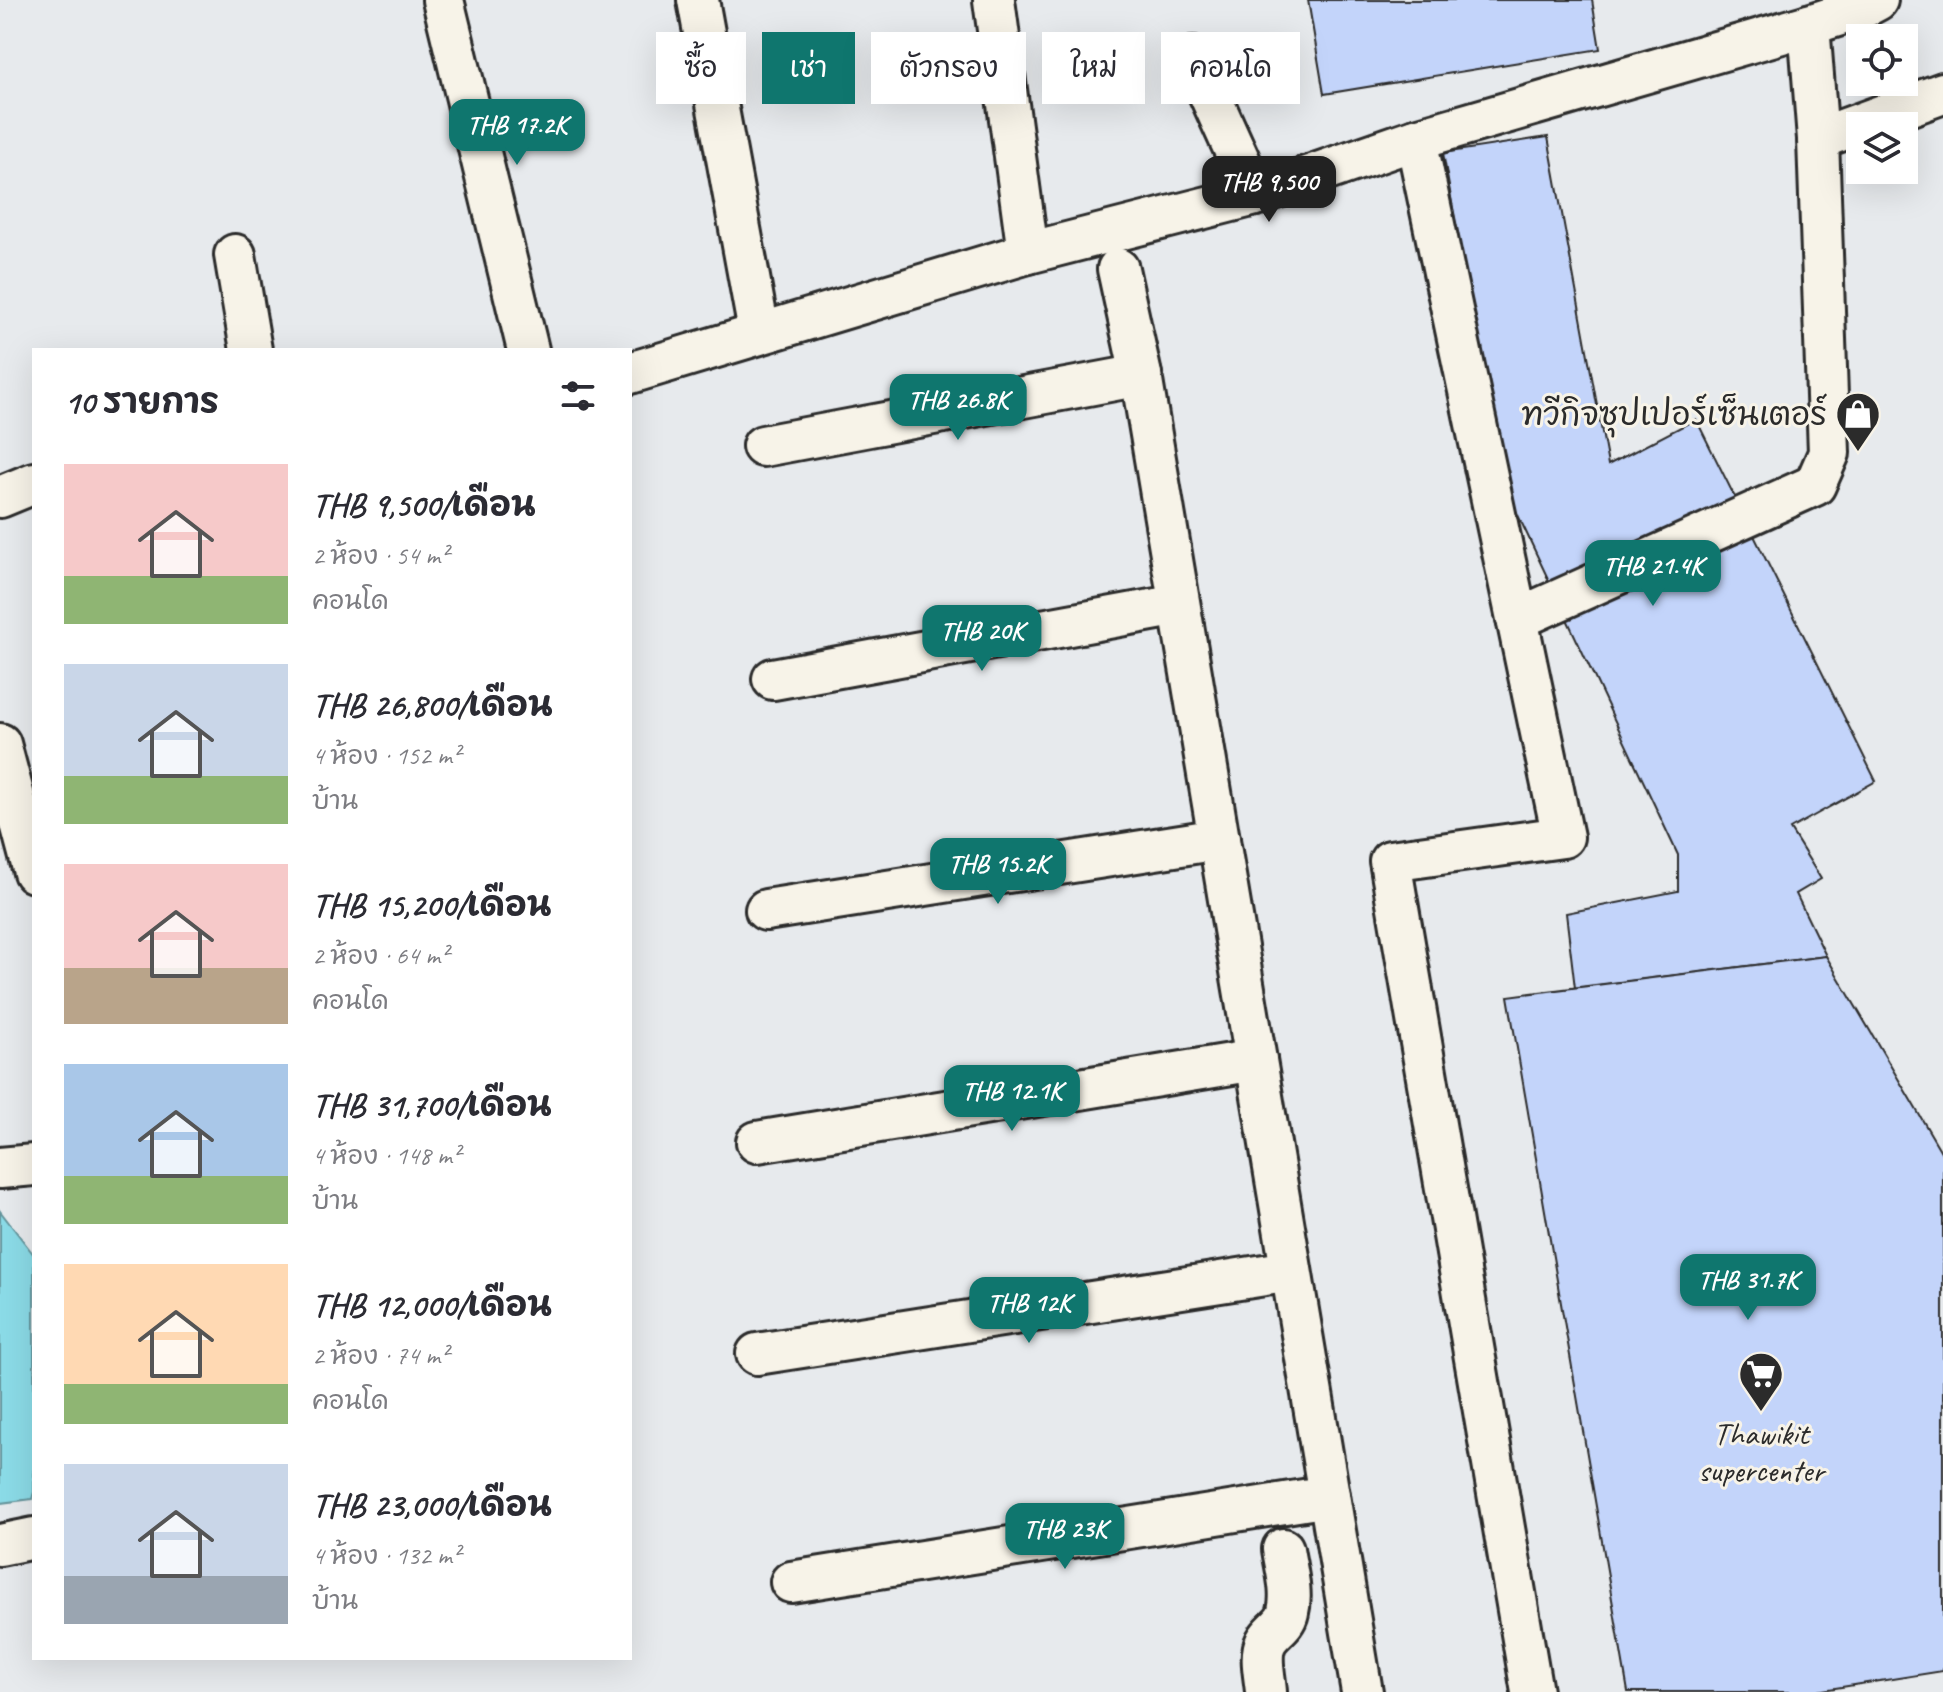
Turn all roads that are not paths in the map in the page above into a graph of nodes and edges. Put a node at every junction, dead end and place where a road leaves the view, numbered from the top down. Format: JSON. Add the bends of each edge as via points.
{"nodes":[{"id":1,"x":443,"y":0,"type":"edge"},
{"id":2,"x":698,"y":0,"type":"edge"},
{"id":3,"x":994,"y":0,"type":"edge"},
{"id":4,"x":1877,"y":0,"type":"edge"},
{"id":5,"x":1809,"y":25,"type":"junction"},
{"id":6,"x":1943,"y":93,"type":"edge"},
{"id":7,"x":1214,"y":104,"type":"edge"},
{"id":8,"x":1416,"y":139,"type":"junction"},
{"id":9,"x":1818,"y":139,"type":"junction"},
{"id":10,"x":1255,"y":195,"type":"junction"},
{"id":11,"x":1028,"y":253,"type":"junction"},
{"id":12,"x":235,"y":255,"type":"dead end"},
{"id":13,"x":1118,"y":269,"type":"dead end"},
{"id":14,"x":759,"y":332,"type":"junction"},
{"id":15,"x":251,"y":348,"type":"edge"},
{"id":16,"x":528,"y":348,"type":"edge"},
{"id":17,"x":632,"y":372,"type":"edge"},
{"id":18,"x":1141,"y":375,"type":"junction"},
{"id":19,"x":763,"y":446,"type":"dead end"},
{"id":20,"x":32,"y":484,"type":"edge"},
{"id":21,"x":0,"y":497,"type":"edge"},
{"id":22,"x":1179,"y":605,"type":"junction"},
{"id":23,"x":1517,"y":619,"type":"junction"},
{"id":24,"x":773,"y":679,"type":"dead end"},
{"id":25,"x":0,"y":744,"type":"edge"},
{"id":26,"x":1219,"y":839,"type":"junction"},
{"id":27,"x":32,"y":864,"type":"edge"},
{"id":28,"x":766,"y":910,"type":"dead end"},
{"id":29,"x":1256,"y":1060,"type":"junction"},
{"id":30,"x":757,"y":1142,"type":"dead end"},
{"id":31,"x":32,"y":1165,"type":"edge"},
{"id":32,"x":0,"y":1168,"type":"edge"},
{"id":33,"x":1291,"y":1271,"type":"junction"},
{"id":34,"x":757,"y":1354,"type":"dead end"},
{"id":35,"x":1329,"y":1496,"type":"junction"},
{"id":36,"x":32,"y":1538,"type":"edge"},
{"id":37,"x":0,"y":1545,"type":"edge"},
{"id":38,"x":1283,"y":1549,"type":"dead end"},
{"id":39,"x":791,"y":1582,"type":"dead end"},
{"id":40,"x":1266,"y":1692,"type":"edge"},
{"id":41,"x":1362,"y":1692,"type":"edge"},
{"id":42,"x":1532,"y":1692,"type":"edge"}],
"edges":[{"from":1,"to":16,"type":"street"},
{"from":2,"to":14,"type":"street"},
{"from":3,"to":11,"type":"street"},
{"from":4,"to":5,"type":"street"},
{"from":5,"to":8,"type":"street"},
{"from":5,"to":9,"type":"street"},
{"from":6,"to":9,"type":"street"},
{"from":7,"to":10,"type":"street"},
{"from":8,"to":10,"type":"street"},
{"from":8,"to":23,"type":"street"},
{"from":9,"to":23,"type":"street","via":[[1829,453],[1815,485]]},
{"from":10,"to":11,"type":"street"},
{"from":11,"to":14,"type":"street"},
{"from":12,"to":15,"type":"street"},
{"from":13,"to":18,"type":"street"},
{"from":14,"to":17,"type":"street"},
{"from":18,"to":19,"type":"street"},
{"from":18,"to":22,"type":"street"},
{"from":20,"to":21,"type":"street"},
{"from":22,"to":24,"type":"street"},
{"from":22,"to":26,"type":"street"},
{"from":23,"to":42,"type":"street","via":[[1563,837],[1390,861]]},
{"from":25,"to":27,"type":"street"},
{"from":26,"to":28,"type":"street"},
{"from":26,"to":29,"type":"street"},
{"from":29,"to":30,"type":"street"},
{"from":29,"to":33,"type":"street"},
{"from":31,"to":32,"type":"street"},
{"from":33,"to":34,"type":"street"},
{"from":33,"to":35,"type":"street"},
{"from":35,"to":39,"type":"street"},
{"from":35,"to":41,"type":"street"},
{"from":36,"to":37,"type":"street"},
{"from":38,"to":40,"type":"street","via":[[1288,1612],[1263,1653]]}]}
